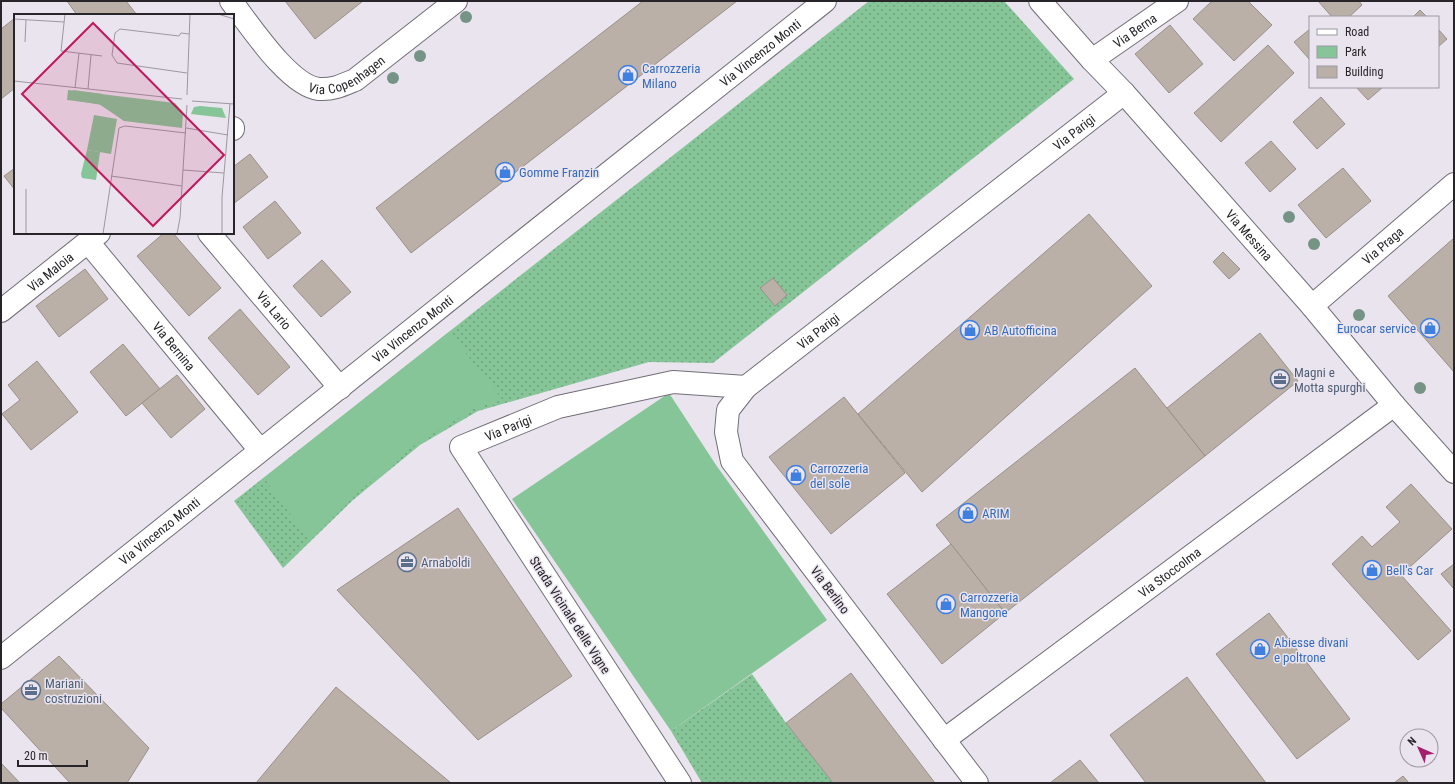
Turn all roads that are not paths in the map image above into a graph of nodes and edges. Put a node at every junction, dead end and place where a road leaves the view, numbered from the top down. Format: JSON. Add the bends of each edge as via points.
{"nodes":[{"id":1,"x":231,"y":1,"type":"edge"},
{"id":2,"x":456,"y":1,"type":"edge"},
{"id":3,"x":825,"y":1,"type":"edge"},
{"id":4,"x":1040,"y":1,"type":"edge"},
{"id":5,"x":1177,"y":1,"type":"edge"},
{"id":6,"x":1092,"y":60,"type":"junction"},
{"id":7,"x":1124,"y":93,"type":"junction"},
{"id":8,"x":1454,"y":184,"type":"edge"},
{"id":9,"x":210,"y":234,"type":"edge"},
{"id":10,"x":94,"y":237,"type":"edge"},
{"id":11,"x":1312,"y":306,"type":"junction"},
{"id":12,"x":1,"y":311,"type":"edge"},
{"id":13,"x":746,"y":387,"type":"junction"},
{"id":14,"x":340,"y":388,"type":"junction"},
{"id":15,"x":1394,"y":405,"type":"junction"},
{"id":16,"x":461,"y":447,"type":"joint"},
{"id":17,"x":260,"y":450,"type":"junction"},
{"id":18,"x":1454,"y":472,"type":"edge"},
{"id":19,"x":1,"y":658,"type":"edge"},
{"id":20,"x":944,"y":740,"type":"junction"},
{"id":21,"x":680,"y":783,"type":"edge"},
{"id":22,"x":977,"y":783,"type":"edge"}],
"edges":[{"from":1,"to":2,"type":"street","name":"Via Copenhagen","via":[[284,69],[300,82],[318,89],[338,88],[355,80]]},
{"from":3,"to":14,"type":"street","name":"Via Vincenzo Monti"},
{"from":4,"to":6,"type":"street","name":"Via Messina"},
{"from":5,"to":6,"type":"street","name":"Via Berna"},
{"from":6,"to":7,"type":"street","name":"Via Messina"},
{"from":7,"to":11,"type":"street","name":"Via Messina"},
{"from":7,"to":13,"type":"street","name":"Via Parigi"},
{"from":8,"to":11,"type":"street","name":"Via Praga"},
{"from":9,"to":14,"type":"street","name":"Via Lario"},
{"from":10,"to":12,"type":"street","name":"Via Maloia"},
{"from":10,"to":17,"type":"street","name":"Via Bernina"},
{"from":11,"to":15,"type":"street","name":"Via Messina"},
{"from":13,"to":16,"type":"street","name":"Via Parigi","via":[[672,382],[558,407]]},
{"from":13,"to":20,"type":"street","name":"Via Berlino","via":[[728,410],[726,432],[732,461]]},
{"from":14,"to":17,"type":"street","name":"Via Vincenzo Monti"},
{"from":15,"to":18,"type":"street","name":"Via Messina"},
{"from":15,"to":20,"type":"street","name":"Via Stoccolma"},
{"from":16,"to":21,"type":"street","name":"Strada Vicinale delle Vigne"},
{"from":17,"to":19,"type":"street","name":"Via Vincenzo Monti"},
{"from":20,"to":22,"type":"street","name":"Via Berlino"}]}
